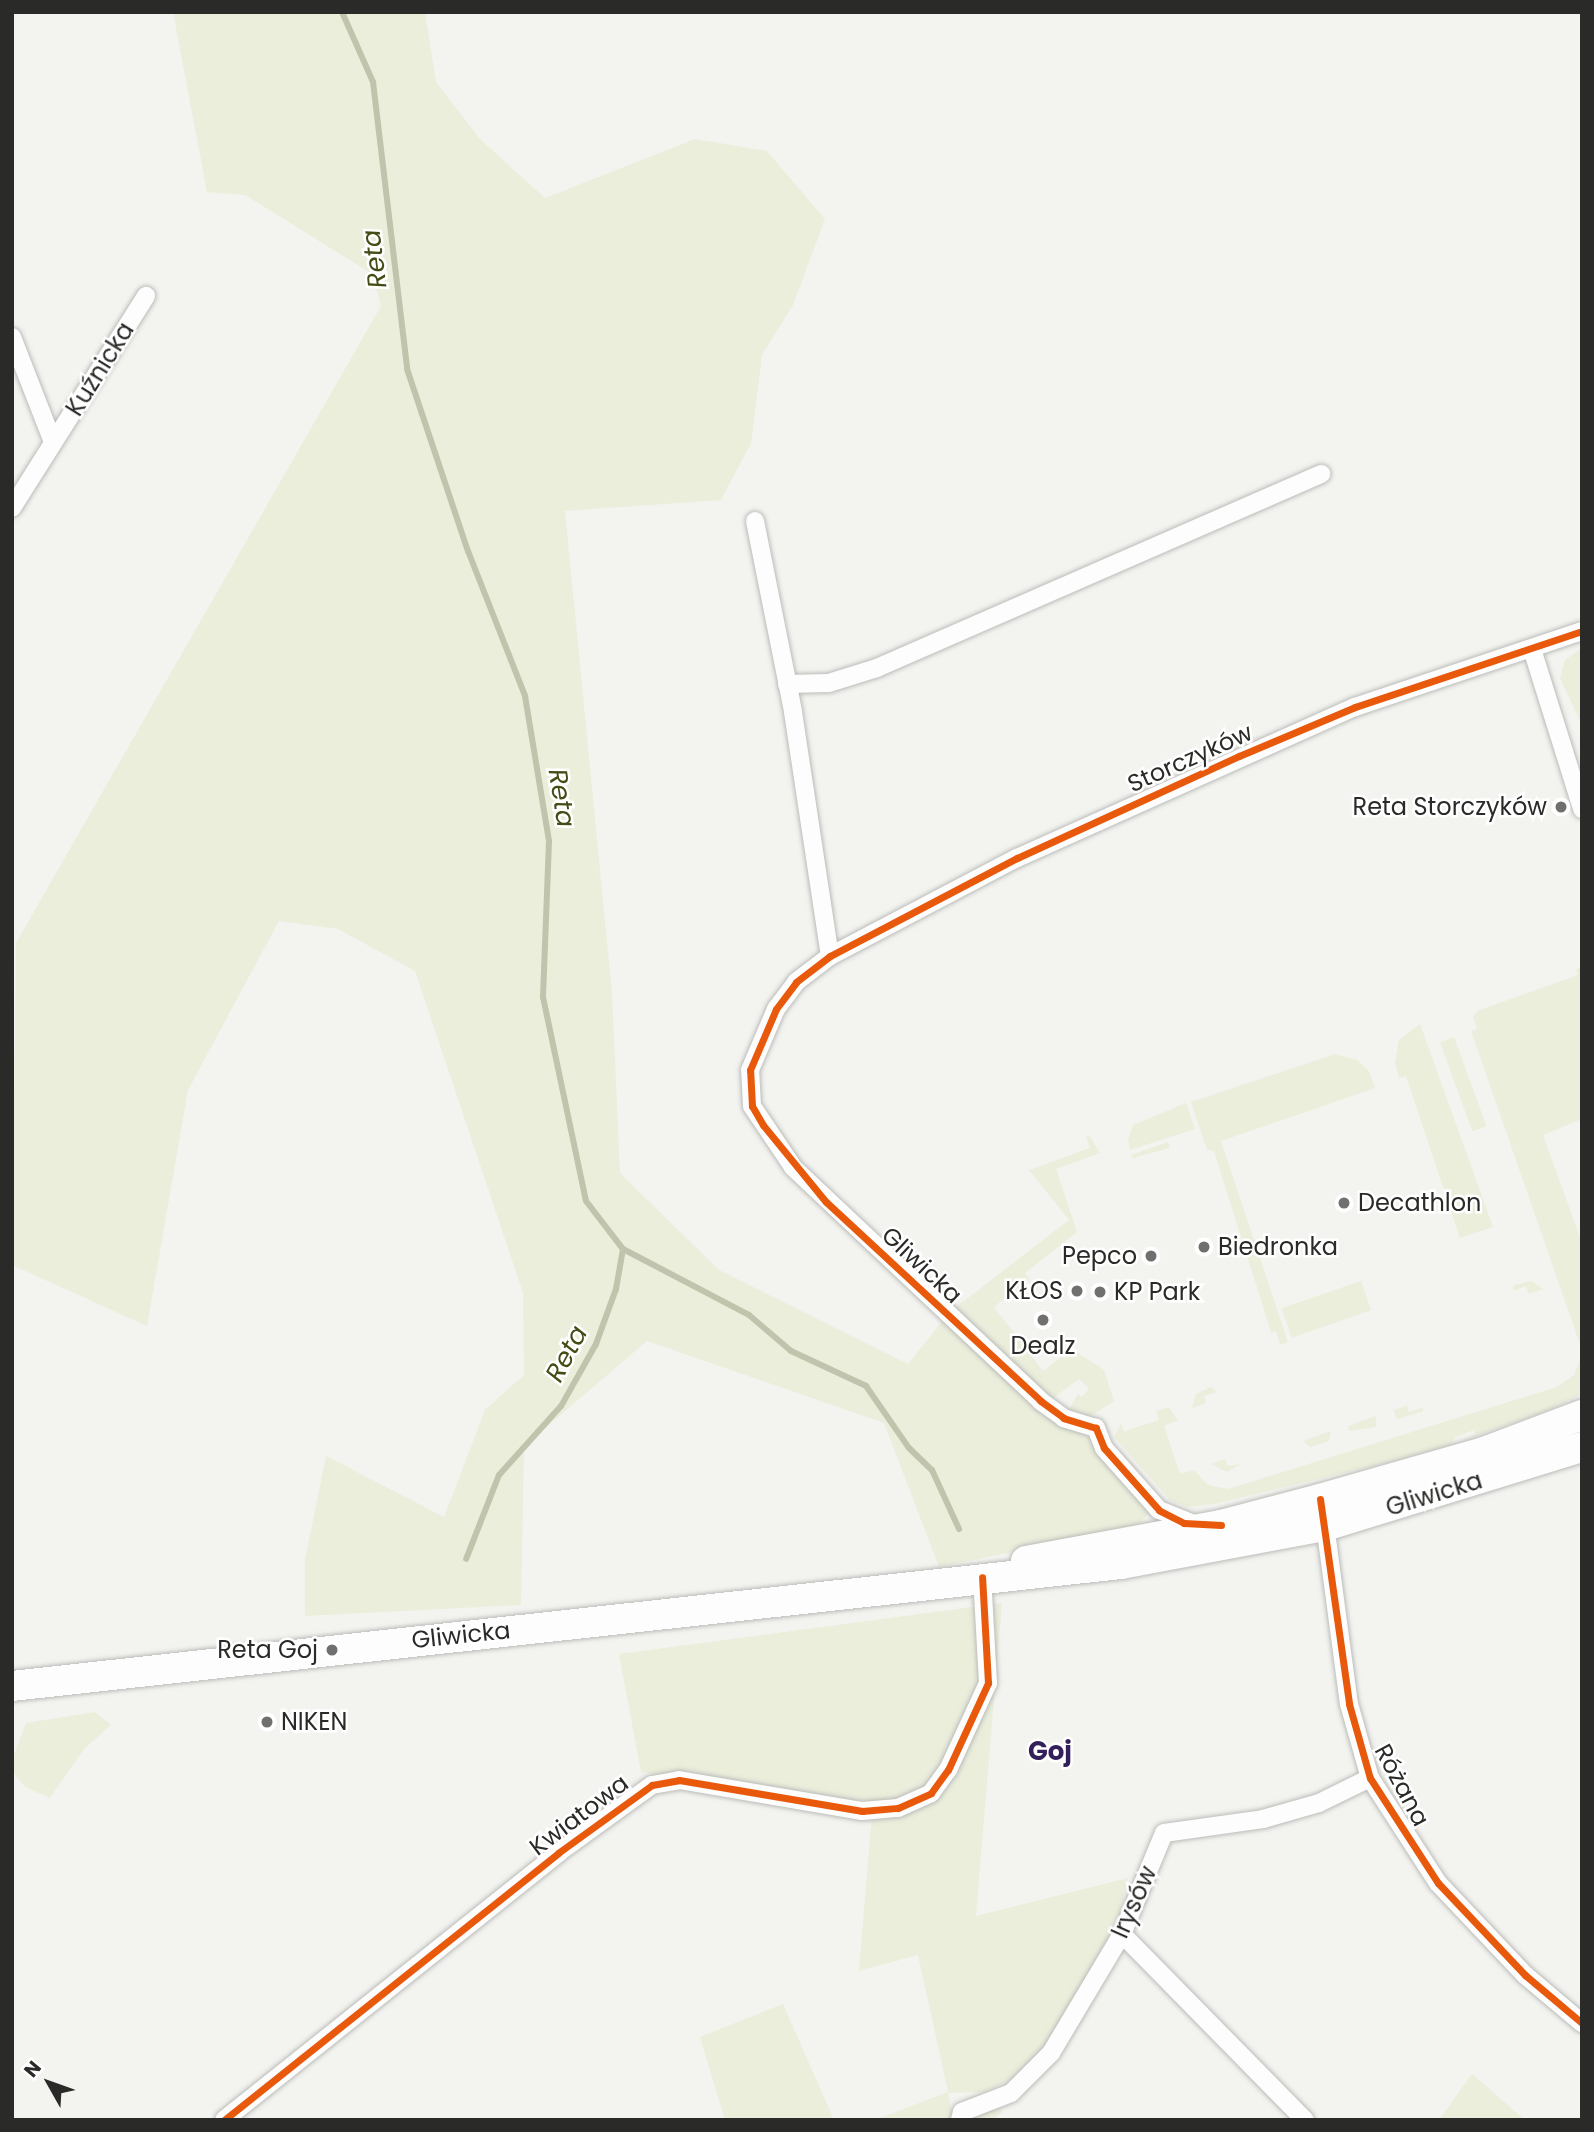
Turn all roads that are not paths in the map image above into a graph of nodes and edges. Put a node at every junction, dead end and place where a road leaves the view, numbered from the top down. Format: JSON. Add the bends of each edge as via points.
{"nodes":[{"id":1,"x":146,"y":296,"type":"dead end"},
{"id":2,"x":12,"y":337,"type":"edge"},
{"id":3,"x":53,"y":442,"type":"junction"},
{"id":4,"x":1322,"y":474,"type":"dead end"},
{"id":5,"x":12,"y":508,"type":"edge"},
{"id":6,"x":755,"y":521,"type":"dead end"},
{"id":7,"x":1582,"y":631,"type":"edge"},
{"id":8,"x":1532,"y":649,"type":"junction"},
{"id":9,"x":787,"y":684,"type":"junction"},
{"id":10,"x":1582,"y":809,"type":"edge"},
{"id":11,"x":830,"y":956,"type":"junction"},
{"id":12,"x":1582,"y":1415,"type":"edge"},
{"id":13,"x":1582,"y":1447,"type":"edge"},
{"id":14,"x":1323,"y":1513,"type":"junction"},
{"id":15,"x":1221,"y":1525,"type":"junction"},
{"id":16,"x":988,"y":1576,"type":"junction"},
{"id":17,"x":12,"y":1686,"type":"edge"},
{"id":18,"x":1370,"y":1778,"type":"junction"},
{"id":19,"x":1122,"y":1934,"type":"junction"},
{"id":20,"x":1582,"y":2023,"type":"edge"},
{"id":21,"x":224,"y":2120,"type":"edge"},
{"id":22,"x":960,"y":2120,"type":"edge"},
{"id":23,"x":1305,"y":2120,"type":"edge"}],
"edges":[{"from":1,"to":3,"type":"street","name":"Kuźnicka"},
{"from":2,"to":3,"type":"street","name":"Kuźnicka"},
{"from":3,"to":5,"type":"street","name":"Kuźnicka"},
{"from":4,"to":9,"type":"street","via":[[877,668],[829,683]]},
{"from":6,"to":9,"type":"street"},
{"from":7,"to":8,"type":"street","name":"Storczyków"},
{"from":8,"to":10,"type":"street"},
{"from":8,"to":11,"type":"street","name":"Storczyków","via":[[1355,707],[1239,756],[1017,858]]},
{"from":9,"to":11,"type":"street"},
{"from":11,"to":15,"type":"street","name":"Gliwicka","via":[[796,982],[776,1009],[750,1070],[752,1106],[762,1125],[826,1202],[1041,1401],[1063,1418],[1096,1428],[1104,1448],[1167,1517],[1196,1525]]},
{"from":12,"to":14,"type":"main road","name":"Gliwicka"},
{"from":13,"to":14,"type":"main road","name":"Gliwicka"},
{"from":14,"to":15,"type":"main road","name":"Gliwicka"},
{"from":14,"to":16,"type":"main road","name":"Gliwicka","via":[[1121,1564],[1023,1577]]},
{"from":14,"to":18,"type":"street","name":"Różana","via":[[1349,1704]]},
{"from":15,"to":16,"type":"main road","name":"Gliwicka","via":[[1046,1555]]},
{"from":16,"to":17,"type":"main road","name":"Gliwicka"},
{"from":16,"to":21,"type":"street","name":"Kwiatowa","via":[[988,1683],[948,1770],[931,1793],[898,1808],[862,1811],[679,1780],[652,1786],[558,1853]]},
{"from":18,"to":19,"type":"street","name":"Irysów","via":[[1319,1803],[1263,1819],[1164,1833]]},
{"from":18,"to":20,"type":"street","name":"Różana","via":[[1438,1883],[1476,1927]]},
{"from":19,"to":22,"type":"street","name":"Irysów","via":[[1051,2053],[1011,2093],[962,2112]]},
{"from":19,"to":23,"type":"street"}]}
